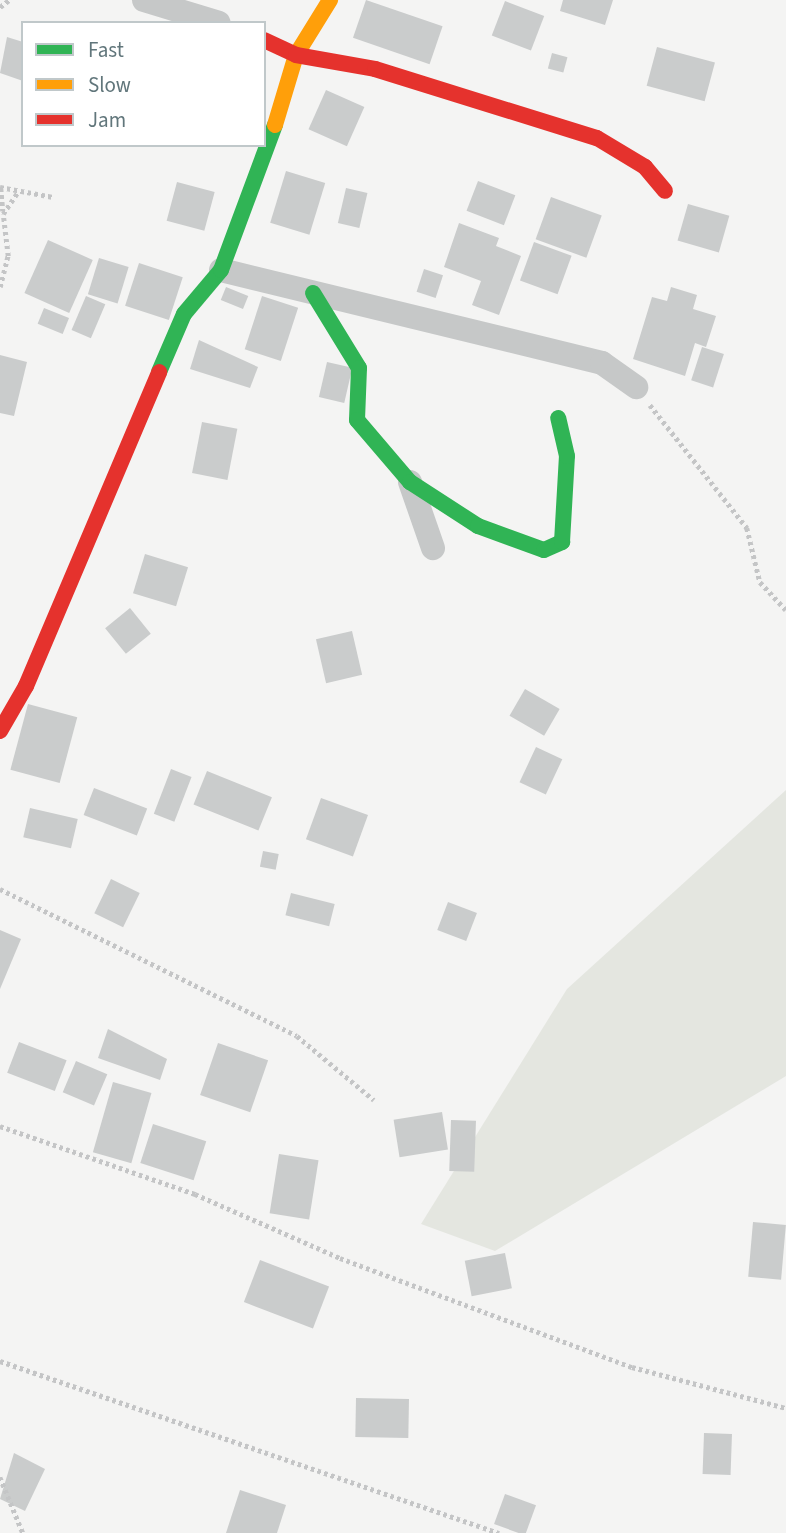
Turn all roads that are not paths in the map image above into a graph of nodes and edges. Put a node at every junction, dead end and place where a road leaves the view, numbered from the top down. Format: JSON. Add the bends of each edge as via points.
{"nodes":[{"id":1,"x":144,"y":0,"type":"edge"},
{"id":2,"x":330,"y":0,"type":"edge"},
{"id":3,"x":212,"y":21,"type":"edge"},
{"id":4,"x":266,"y":41,"type":"edge"},
{"id":5,"x":296,"y":55,"type":"junction"},
{"id":6,"x":665,"y":191,"type":"dead end"},
{"id":7,"x":220,"y":270,"type":"junction"},
{"id":8,"x":313,"y":293,"type":"junction"},
{"id":9,"x":636,"y":387,"type":"road end"},
{"id":10,"x":558,"y":418,"type":"dead end"},
{"id":11,"x":411,"y":482,"type":"junction"},
{"id":12,"x":433,"y":548,"type":"dead end"},
{"id":13,"x":0,"y":731,"type":"edge"}],
"edges":[{"from":1,"to":3,"type":"street"},
{"from":2,"to":5,"type":"street"},
{"from":4,"to":5,"type":"street"},
{"from":5,"to":6,"type":"street","via":[[375,69],[586,134],[622,151]]},
{"from":5,"to":7,"type":"street","via":[[263,167]]},
{"from":7,"to":8,"type":"street"},
{"from":7,"to":13,"type":"street","via":[[184,314],[26,685]]},
{"from":8,"to":9,"type":"street","via":[[602,363]]},
{"from":8,"to":11,"type":"street","via":[[359,368],[356,420]]},
{"from":10,"to":11,"type":"street","via":[[567,456],[565,522],[562,542],[544,550],[478,526]]},
{"from":11,"to":12,"type":"street"}]}
